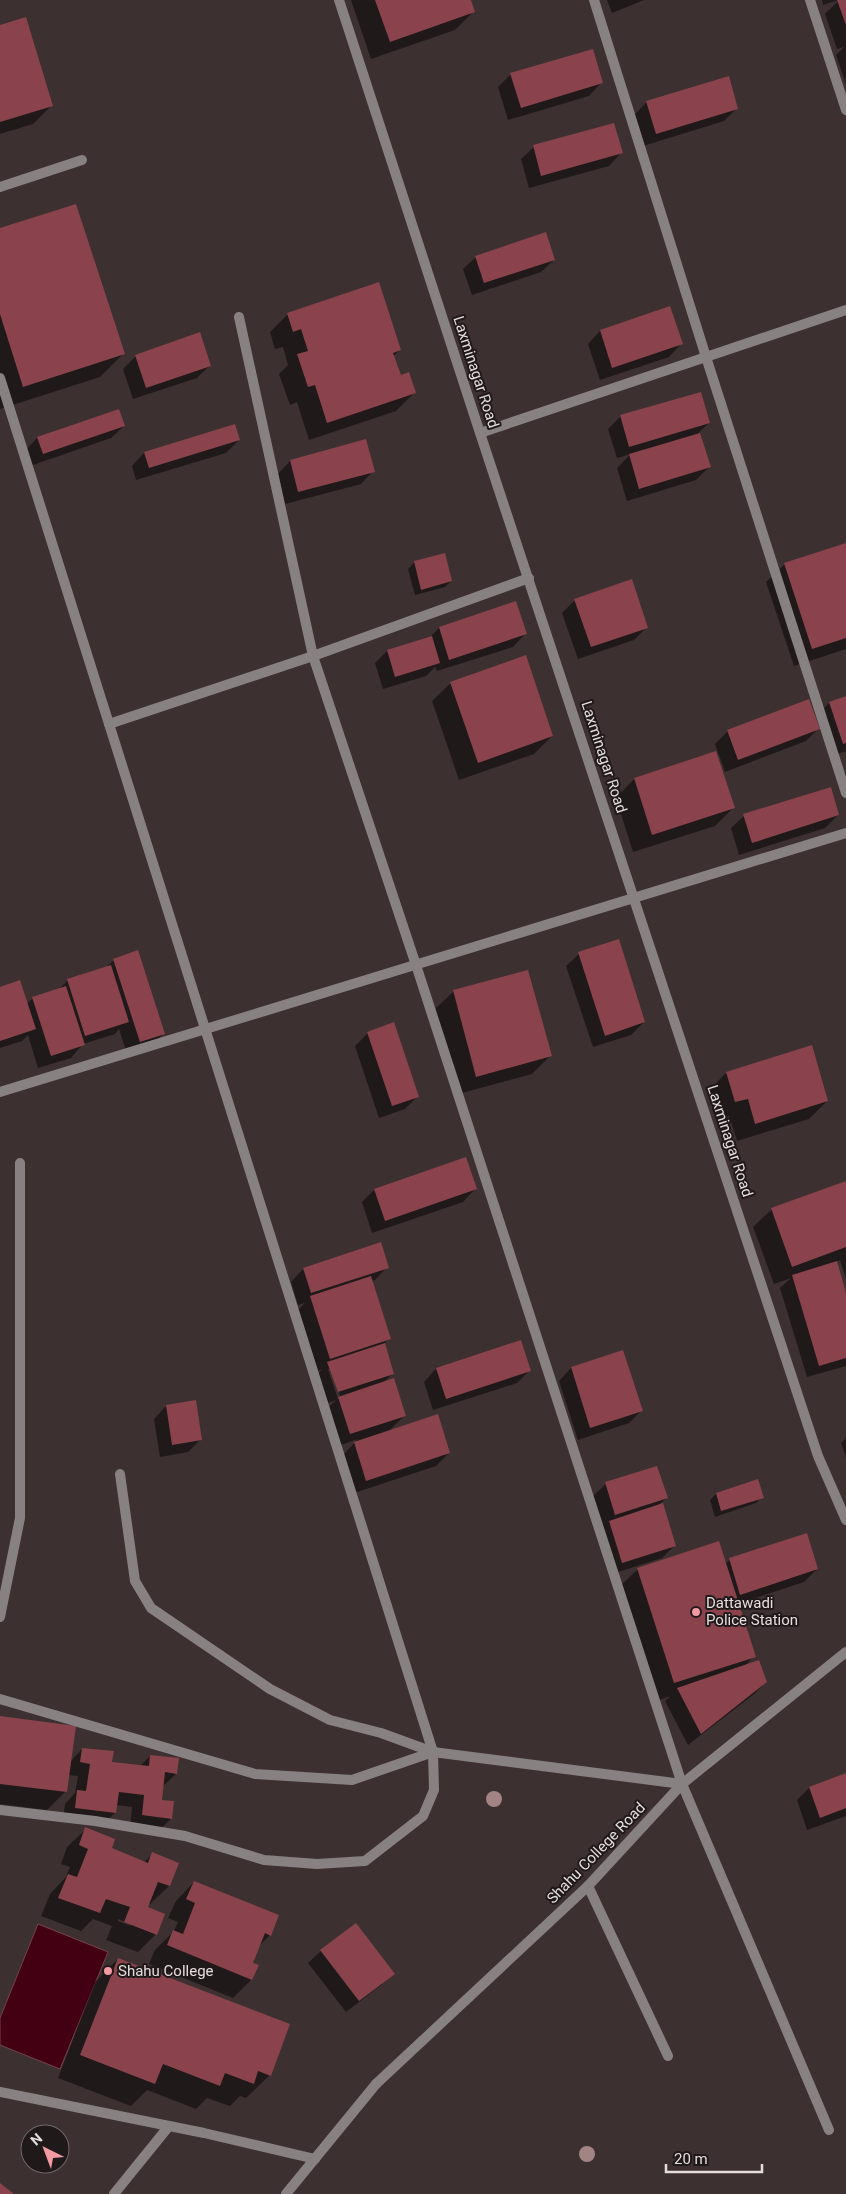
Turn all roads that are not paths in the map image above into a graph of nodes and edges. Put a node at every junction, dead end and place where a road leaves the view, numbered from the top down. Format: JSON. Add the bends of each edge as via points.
{"nodes":[{"id":1,"x":339,"y":0,"type":"edge"},
{"id":2,"x":594,"y":0,"type":"edge"},
{"id":3,"x":810,"y":0,"type":"edge"},
{"id":4,"x":846,"y":110,"type":"edge"},
{"id":5,"x":82,"y":160,"type":"dead end"},
{"id":6,"x":0,"y":187,"type":"edge"},
{"id":7,"x":846,"y":310,"type":"edge"},
{"id":8,"x":239,"y":317,"type":"dead end"},
{"id":9,"x":706,"y":357,"type":"junction"},
{"id":10,"x":0,"y":378,"type":"edge"},
{"id":11,"x":480,"y":433,"type":"junction"},
{"id":12,"x":529,"y":578,"type":"junction"},
{"id":13,"x":313,"y":656,"type":"junction"},
{"id":14,"x":109,"y":724,"type":"junction"},
{"id":15,"x":846,"y":793,"type":"edge"},
{"id":16,"x":846,"y":833,"type":"edge"},
{"id":17,"x":634,"y":898,"type":"junction"},
{"id":18,"x":416,"y":965,"type":"junction"},
{"id":19,"x":205,"y":1029,"type":"junction"},
{"id":20,"x":0,"y":1092,"type":"edge"},
{"id":21,"x":20,"y":1163,"type":"dead end"},
{"id":22,"x":120,"y":1474,"type":"dead end"},
{"id":23,"x":846,"y":1520,"type":"edge"},
{"id":24,"x":0,"y":1617,"type":"edge"},
{"id":25,"x":846,"y":1652,"type":"edge"},
{"id":26,"x":0,"y":1699,"type":"edge"},
{"id":27,"x":433,"y":1752,"type":"junction"},
{"id":28,"x":682,"y":1784,"type":"junction"},
{"id":29,"x":0,"y":1810,"type":"edge"},
{"id":30,"x":588,"y":1886,"type":"junction"},
{"id":31,"x":668,"y":2056,"type":"dead end"},
{"id":32,"x":0,"y":2092,"type":"edge"},
{"id":33,"x":169,"y":2126,"type":"junction"},
{"id":34,"x":829,"y":2130,"type":"dead end"},
{"id":35,"x":315,"y":2159,"type":"junction"},
{"id":36,"x":114,"y":2194,"type":"edge"},
{"id":37,"x":286,"y":2194,"type":"edge"}],
"edges":[{"from":1,"to":11,"type":"street","name":"Laxminagar Road"},
{"from":2,"to":9,"type":"street"},
{"from":3,"to":4,"type":"street"},
{"from":5,"to":6,"type":"street"},
{"from":7,"to":9,"type":"street"},
{"from":8,"to":13,"type":"street"},
{"from":9,"to":11,"type":"street"},
{"from":9,"to":15,"type":"street"},
{"from":10,"to":14,"type":"street"},
{"from":11,"to":12,"type":"street","name":"Laxminagar Road"},
{"from":12,"to":13,"type":"street"},
{"from":12,"to":17,"type":"street","name":"Laxminagar Road"},
{"from":13,"to":14,"type":"street"},
{"from":13,"to":18,"type":"street"},
{"from":14,"to":19,"type":"street"},
{"from":16,"to":17,"type":"street"},
{"from":17,"to":18,"type":"street"},
{"from":17,"to":23,"type":"street","name":"Laxminagar Road","via":[[818,1456]]},
{"from":18,"to":19,"type":"street"},
{"from":18,"to":28,"type":"street"},
{"from":19,"to":20,"type":"street"},
{"from":19,"to":27,"type":"street"},
{"from":21,"to":24,"type":"street","via":[[20,1518]]},
{"from":22,"to":27,"type":"street","via":[[136,1581],[151,1608],[270,1689],[330,1720],[381,1732]]},
{"from":25,"to":28,"type":"street","name":"Shahu College Road"},
{"from":26,"to":27,"type":"street","via":[[255,1774],[352,1780]]},
{"from":27,"to":28,"type":"street"},
{"from":27,"to":29,"type":"street","via":[[434,1790],[423,1816],[366,1860],[317,1864],[264,1860],[185,1836]]},
{"from":28,"to":30,"type":"street","name":"Shahu College Road"},
{"from":28,"to":34,"type":"street"},
{"from":30,"to":31,"type":"street"},
{"from":30,"to":35,"type":"street","name":"Shahu College Road","via":[[376,2084]]},
{"from":32,"to":33,"type":"street"},
{"from":33,"to":35,"type":"street"},
{"from":33,"to":36,"type":"street"},
{"from":35,"to":37,"type":"street","name":"Shahu College Road"}]}
